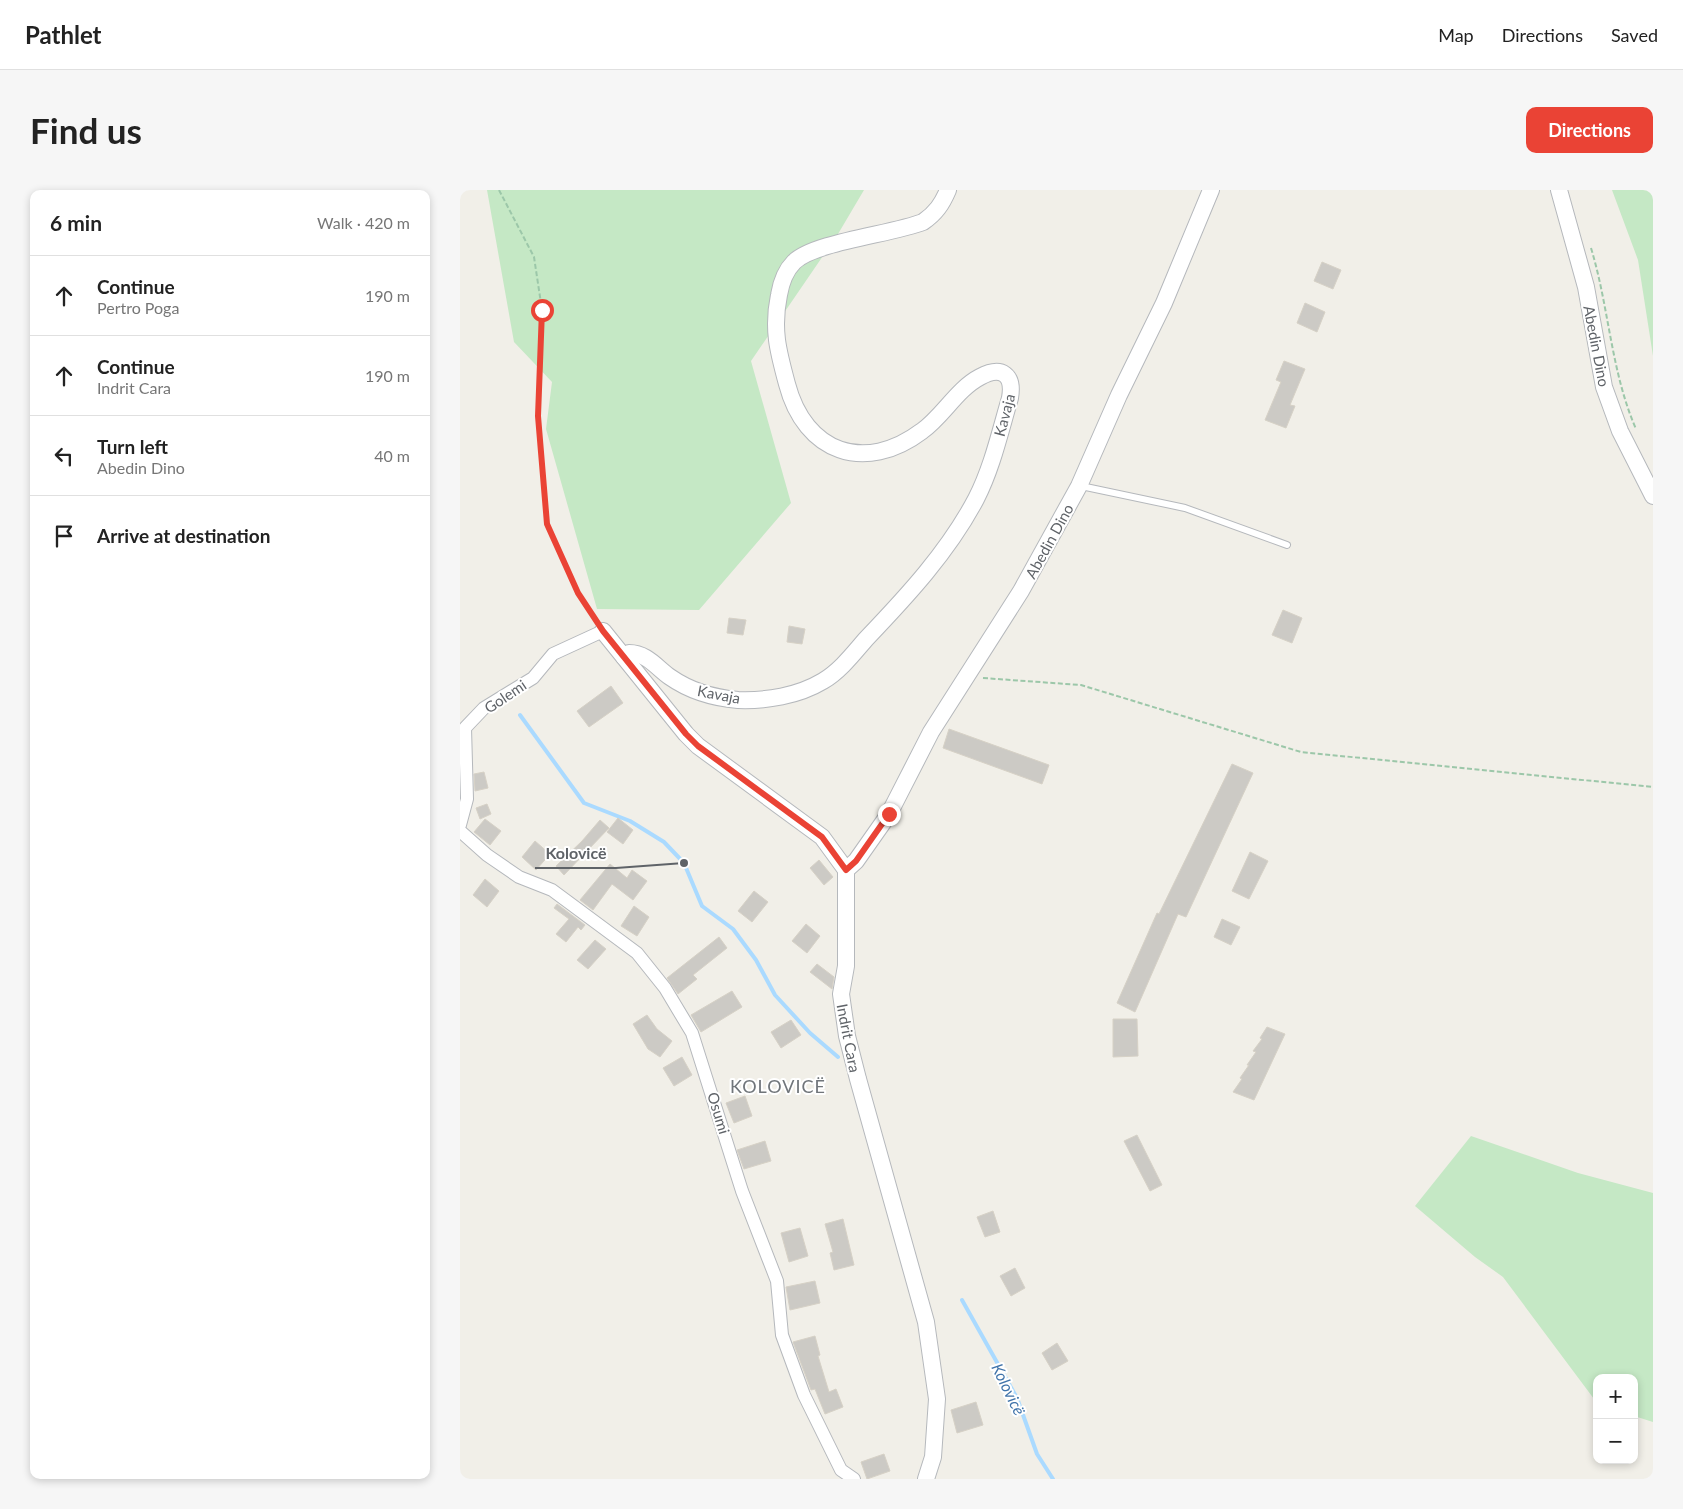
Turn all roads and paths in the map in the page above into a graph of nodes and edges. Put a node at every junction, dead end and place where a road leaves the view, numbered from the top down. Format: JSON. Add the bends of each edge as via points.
{"nodes":[{"id":1,"x":499,"y":190,"type":"edge"},
{"id":2,"x":948,"y":190,"type":"edge"},
{"id":3,"x":1210,"y":190,"type":"edge"},
{"id":4,"x":1559,"y":190,"type":"edge"},
{"id":5,"x":1590,"y":245,"type":"dead end"},
{"id":6,"x":1637,"y":432,"type":"dead end"},
{"id":7,"x":1079,"y":486,"type":"junction"},
{"id":8,"x":1653,"y":496,"type":"edge"},
{"id":9,"x":1287,"y":545,"type":"dead end"},
{"id":10,"x":603,"y":631,"type":"junction"},
{"id":11,"x":624,"y":657,"type":"junction"},
{"id":12,"x":978,"y":680,"type":"dead end"},
{"id":13,"x":1653,"y":787,"type":"edge"},
{"id":14,"x":461,"y":829,"type":"edge"},
{"id":15,"x":846,"y":870,"type":"junction"},
{"id":16,"x":854,"y":1479,"type":"edge"},
{"id":17,"x":926,"y":1479,"type":"edge"}],
"edges":[{"from":1,"to":10,"type":"path","via":[[534,257],[540,301],[538,416],[547,524],[578,593]]},
{"from":2,"to":11,"type":"street","name":"Kavaja","via":[[937,210],[923,222],[823,248],[796,260],[782,281],[774,330],[789,393],[800,418],[808,430],[828,446],[850,453],[875,454],[901,444],[932,423],[979,377],[996,372],[1009,378],[1012,386],[1010,398],[986,475],[976,498],[939,556],[913,589],[838,669],[824,681],[796,693],[737,700],[701,693],[671,678],[644,656],[630,653]]},
{"from":3,"to":7,"type":"street","name":"Abedin Dino","via":[[1164,303]]},
{"from":4,"to":8,"type":"street","name":"Abedin Dino","via":[[1586,287],[1604,387],[1620,431]]},
{"from":5,"to":6,"type":"path","via":[[1601,281],[1620,385]]},
{"from":7,"to":9,"type":"lane","via":[[1184,508]]},
{"from":7,"to":15,"type":"street","name":"Abedin Dino","via":[[1022,591],[931,732],[889,814]]},
{"from":10,"to":11,"type":"street"},
{"from":10,"to":14,"type":"street","name":"Golemi","via":[[553,654],[532,678],[484,708],[465,728],[468,799]]},
{"from":11,"to":15,"type":"street","via":[[698,746],[822,837]]},
{"from":12,"to":13,"type":"path","via":[[985,676],[1081,685],[1301,752]]},
{"from":14,"to":16,"type":"street","name":"Osumi","via":[[487,855],[511,871],[552,890],[637,953],[665,988],[692,1033],[742,1191],[776,1281],[782,1336],[804,1395],[842,1470]]},
{"from":15,"to":17,"type":"street","name":"Indrit Cara","via":[[846,966],[841,994],[847,1036],[926,1322],[937,1399],[934,1448]]}]}
